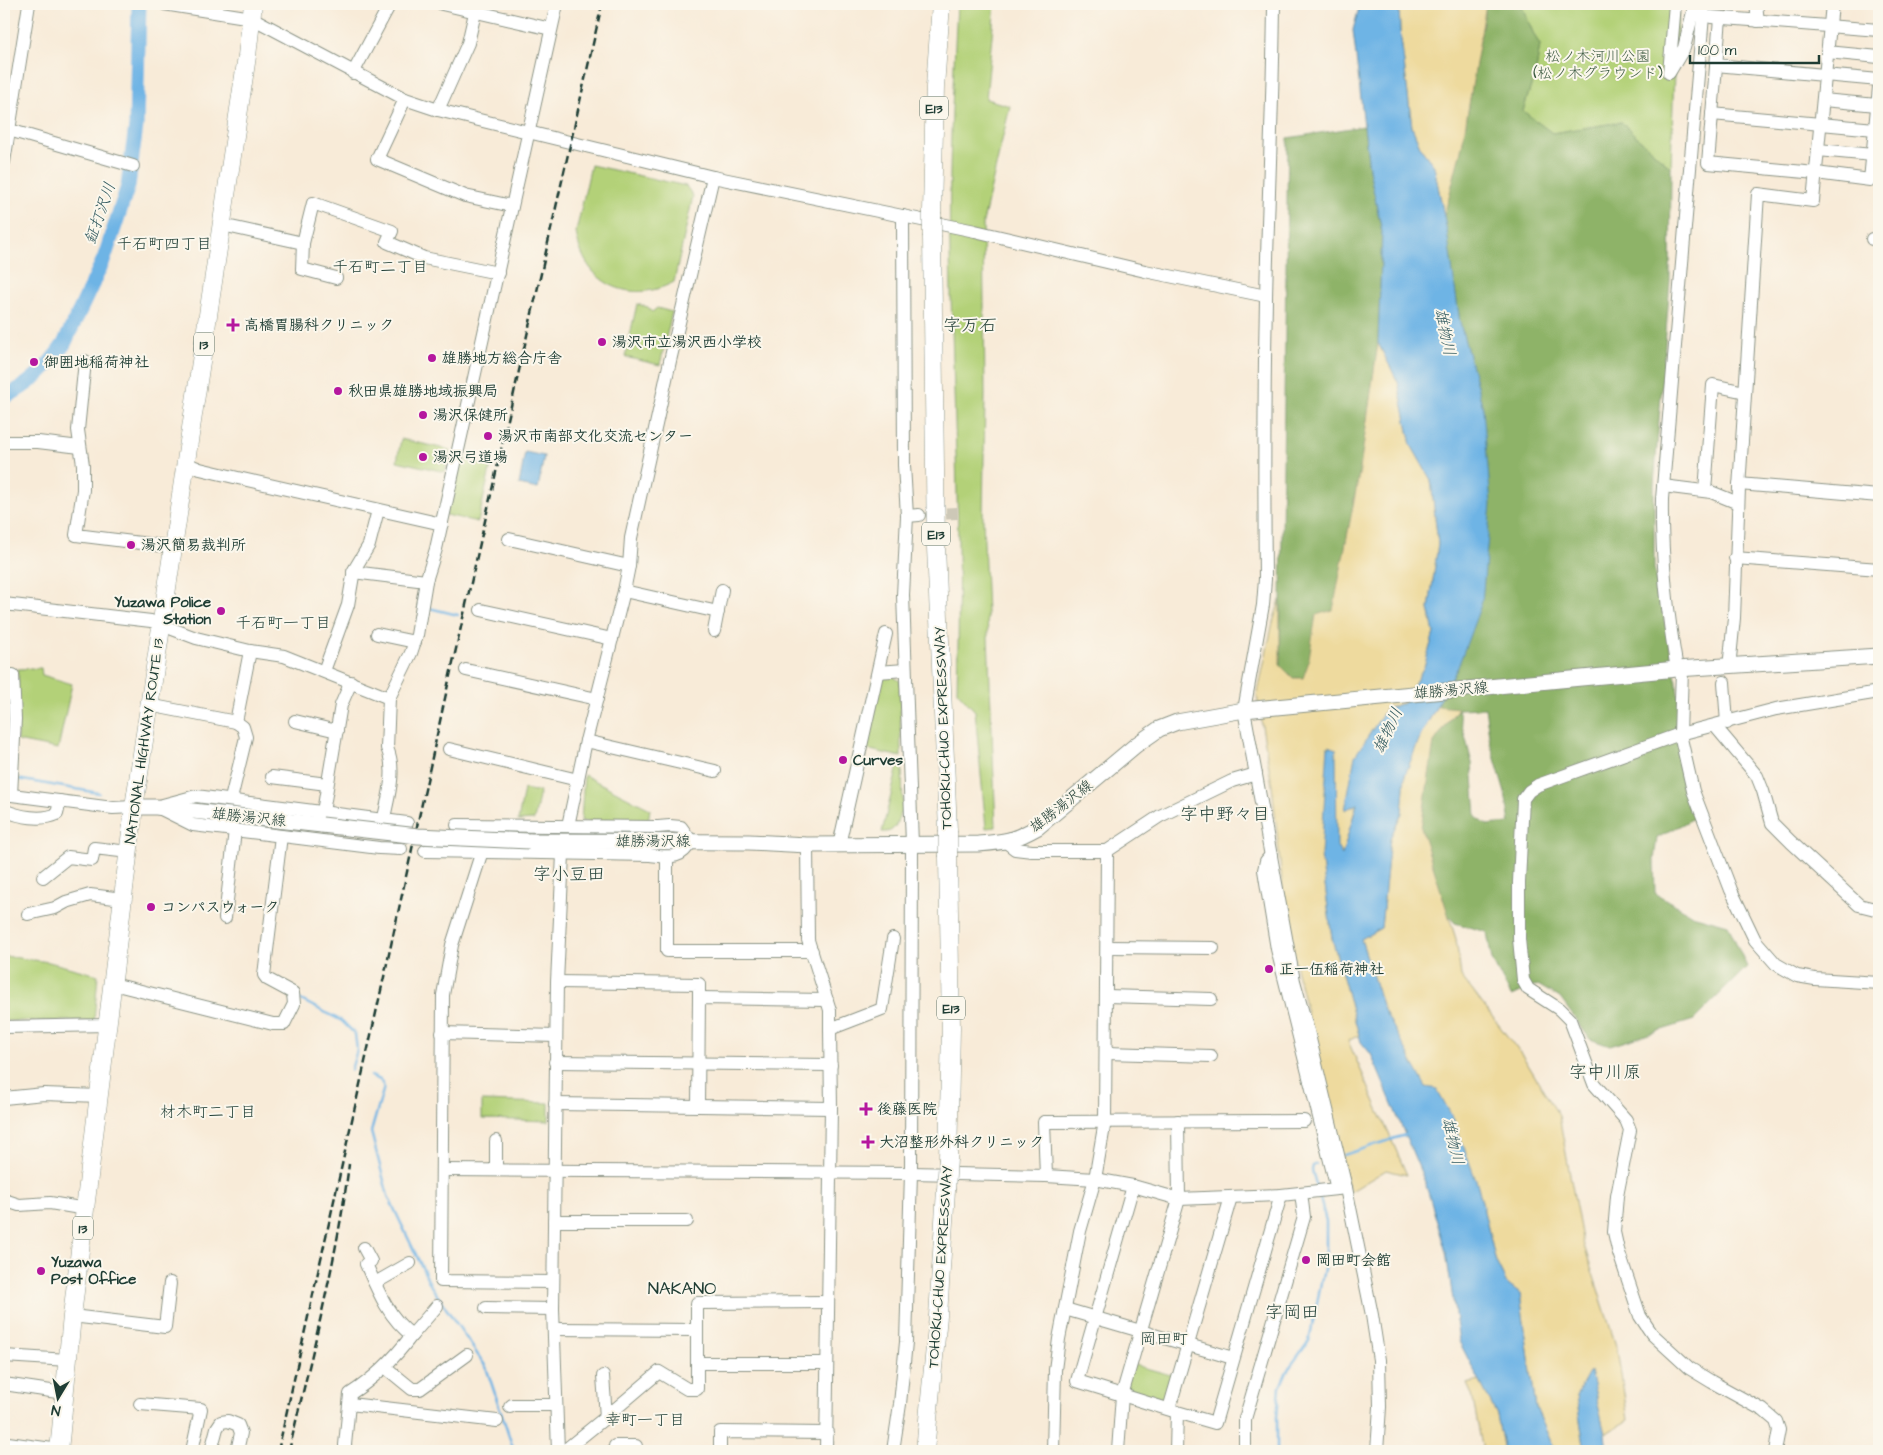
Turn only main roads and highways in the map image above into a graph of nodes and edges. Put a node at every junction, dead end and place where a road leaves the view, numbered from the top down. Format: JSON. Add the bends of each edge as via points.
{"nodes":[{"id":1,"x":941,"y":4,"type":"edge"},
{"id":2,"x":252,"y":11,"type":"edge"},
{"id":3,"x":1879,"y":656,"type":"edge"},
{"id":4,"x":134,"y":807,"type":"junction"},
{"id":5,"x":4,"y":1444,"type":"edge"},
{"id":6,"x":57,"y":1451,"type":"edge"},
{"id":7,"x":924,"y":1451,"type":"edge"}],
"edges":[{"from":1,"to":7,"type":"highway","name":"TOHOKU-CHUO EXPRESSWAY","number":"E13","bridge":true,"via":[[935,87],[932,237],[936,546],[948,831],[951,1028],[948,1159],[938,1316]]},
{"from":2,"to":4,"type":"highway","name":"NATIONAL HIGHWAY ROUTE 13","number":"13"},
{"from":3,"to":4,"type":"main road","name":"雄勝湯沢線","bridge":true,"via":[[1680,669],[1244,710],[1177,722],[1159,729],[1136,745],[1038,827],[1006,842],[807,845],[529,841],[418,836]]},
{"from":4,"to":6,"type":"highway","name":"NATIONAL HIGHWAY ROUTE 13","number":"13"},
{"from":5,"to":6,"type":"main road"}]}
